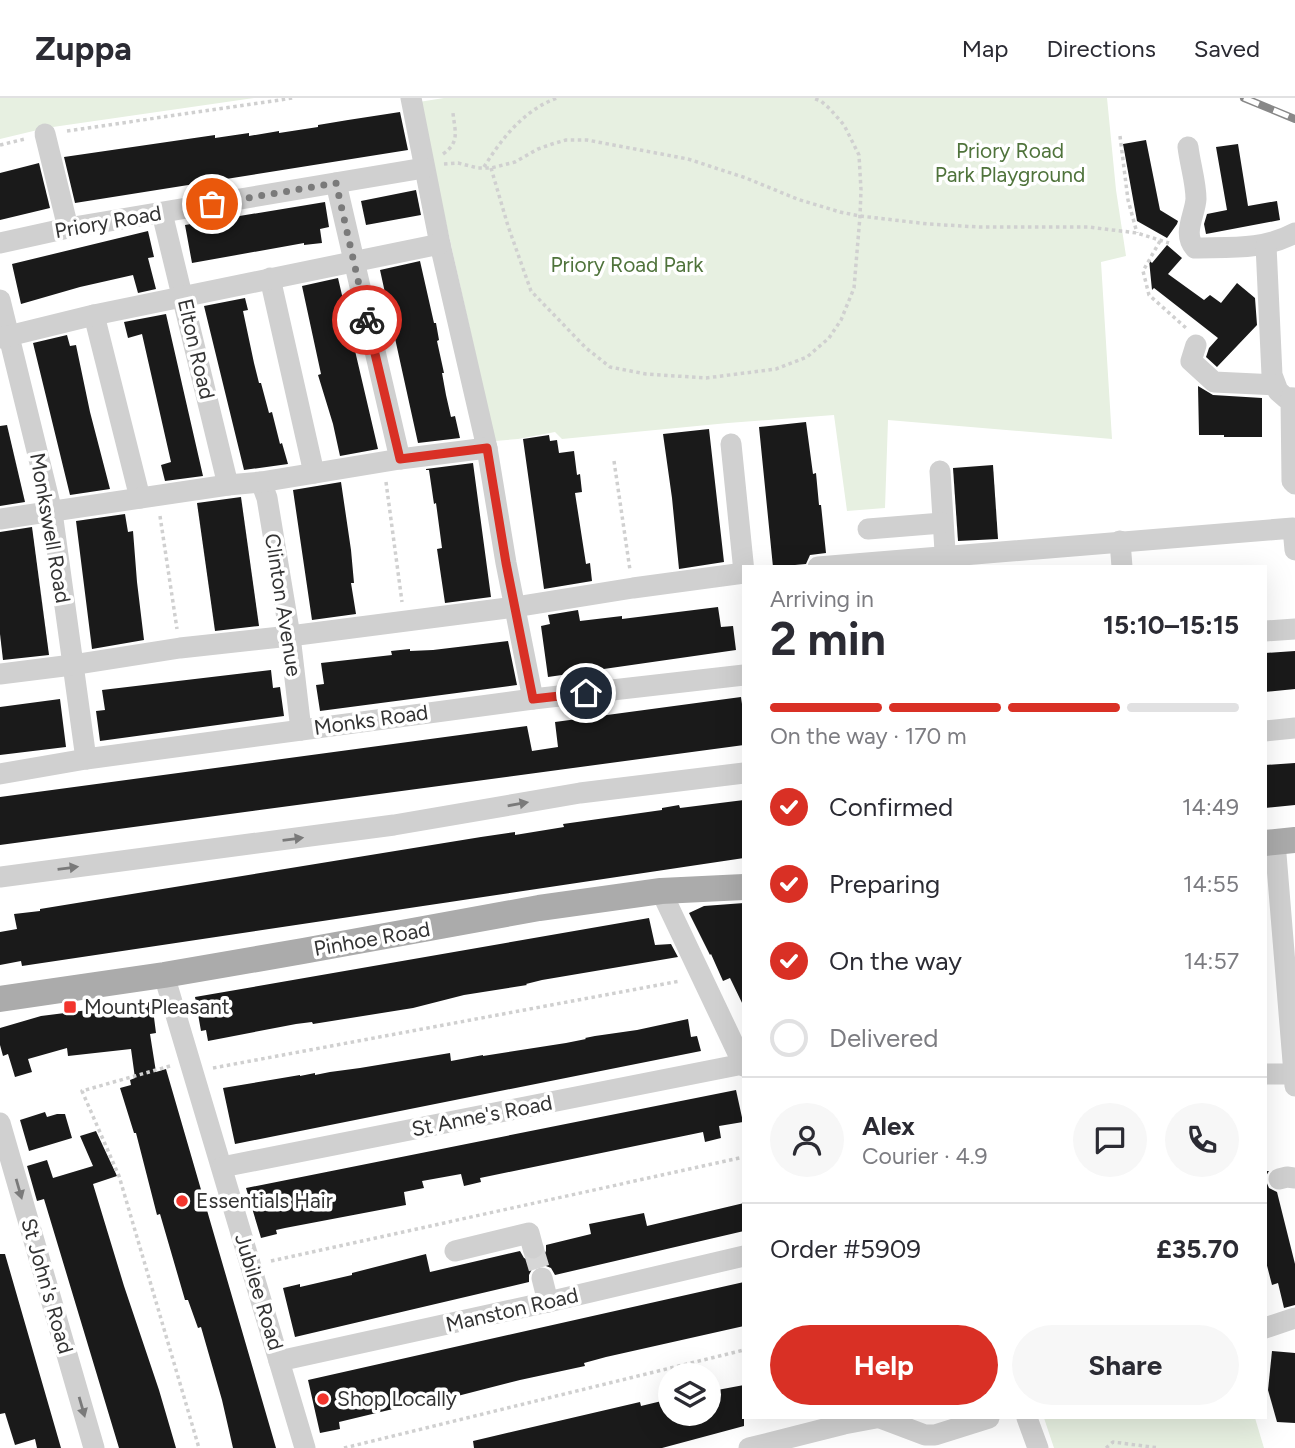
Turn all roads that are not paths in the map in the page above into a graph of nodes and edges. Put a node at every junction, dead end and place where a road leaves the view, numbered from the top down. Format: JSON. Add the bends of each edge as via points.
{"nodes":[{"id":1,"x":411,"y":98,"type":"edge"},
{"id":2,"x":45,"y":134,"type":"road end"},
{"id":3,"x":1188,"y":148,"type":"dead end"},
{"id":4,"x":424,"y":168,"type":"junction"},
{"id":5,"x":336,"y":183,"type":"junction"},
{"id":6,"x":162,"y":213,"type":"junction"},
{"id":7,"x":68,"y":228,"type":"junction"},
{"id":8,"x":1295,"y":233,"type":"edge"},
{"id":9,"x":0,"y":243,"type":"edge"},
{"id":10,"x":440,"y":244,"type":"junction"},
{"id":11,"x":1266,"y":245,"type":"junction"},
{"id":12,"x":354,"y":261,"type":"junction"},
{"id":13,"x":270,"y":278,"type":"junction"},
{"id":14,"x":183,"y":296,"type":"junction"},
{"id":15,"x":0,"y":300,"type":"edge"},
{"id":16,"x":94,"y":315,"type":"junction"},
{"id":17,"x":4,"y":337,"type":"edge"},
{"id":18,"x":1196,"y":345,"type":"road end"},
{"id":19,"x":1287,"y":393,"type":"edge"},
{"id":20,"x":731,"y":444,"type":"dead end"},
{"id":21,"x":487,"y":448,"type":"junction"},
{"id":22,"x":392,"y":461,"type":"junction"},
{"id":23,"x":940,"y":471,"type":"dead end"},
{"id":24,"x":314,"y":474,"type":"junction"},
{"id":25,"x":261,"y":482,"type":"junction"},
{"id":26,"x":228,"y":485,"type":"junction"},
{"id":27,"x":1289,"y":487,"type":"edge"},
{"id":28,"x":149,"y":496,"type":"junction"},
{"id":29,"x":52,"y":512,"type":"junction"},
{"id":30,"x":0,"y":519,"type":"edge"},
{"id":31,"x":942,"y":523,"type":"junction"},
{"id":32,"x":868,"y":529,"type":"dead end"},
{"id":33,"x":1121,"y":541,"type":"junction"},
{"id":34,"x":1295,"y":550,"type":"edge"},
{"id":35,"x":946,"y":561,"type":"edge"},
{"id":36,"x":743,"y":565,"type":"edge"},
{"id":37,"x":861,"y":565,"type":"edge"},
{"id":38,"x":1122,"y":565,"type":"edge"},
{"id":39,"x":742,"y":573,"type":"edge"},
{"id":40,"x":515,"y":607,"type":"junction"},
{"id":41,"x":1295,"y":629,"type":"edge"},
{"id":42,"x":1267,"y":631,"type":"edge"},
{"id":43,"x":290,"y":636,"type":"junction"},
{"id":44,"x":72,"y":665,"type":"junction"},
{"id":45,"x":0,"y":674,"type":"edge"},
{"id":46,"x":742,"y":675,"type":"edge"},
{"id":47,"x":533,"y":699,"type":"junction"},
{"id":48,"x":1295,"y":728,"type":"edge"},
{"id":49,"x":301,"y":730,"type":"junction"},
{"id":50,"x":1267,"y":731,"type":"edge"},
{"id":51,"x":86,"y":759,"type":"junction"},
{"id":52,"x":742,"y":773,"type":"edge"},
{"id":53,"x":0,"y":774,"type":"edge"},
{"id":54,"x":1278,"y":842,"type":"edge"},
{"id":55,"x":0,"y":877,"type":"edge"},
{"id":56,"x":742,"y":887,"type":"edge"},
{"id":57,"x":662,"y":891,"type":"junction"},
{"id":58,"x":164,"y":975,"type":"junction"},
{"id":59,"x":0,"y":999,"type":"edge"},
{"id":60,"x":742,"y":1063,"type":"edge"},
{"id":61,"x":742,"y":1065,"type":"edge"},
{"id":62,"x":1267,"y":1074,"type":"edge"},
{"id":63,"x":1295,"y":1078,"type":"edge"},
{"id":64,"x":0,"y":1123,"type":"edge"},
{"id":65,"x":222,"y":1167,"type":"junction"},
{"id":66,"x":533,"y":1248,"type":"dead end"},
{"id":67,"x":456,"y":1251,"type":"dead end"},
{"id":68,"x":742,"y":1256,"type":"edge"},
{"id":69,"x":542,"y":1278,"type":"tunnel mouth"},
{"id":70,"x":548,"y":1302,"type":"junction"},
{"id":71,"x":1295,"y":1318,"type":"edge"},
{"id":72,"x":1267,"y":1327,"type":"edge"},
{"id":73,"x":279,"y":1361,"type":"junction"},
{"id":74,"x":872,"y":1419,"type":"edge"},
{"id":75,"x":884,"y":1419,"type":"edge"},
{"id":76,"x":986,"y":1419,"type":"edge"},
{"id":77,"x":1027,"y":1419,"type":"edge"},
{"id":78,"x":903,"y":1422,"type":"edge"},
{"id":79,"x":94,"y":1448,"type":"edge"},
{"id":80,"x":305,"y":1448,"type":"edge"},
{"id":81,"x":749,"y":1448,"type":"edge"},
{"id":82,"x":901,"y":1448,"type":"edge"},
{"id":83,"x":1038,"y":1448,"type":"edge"}],
"edges":[{"from":1,"to":4,"type":"street"},
{"from":2,"to":7,"type":"street"},
{"from":3,"to":11,"type":"street","via":[[1196,198],[1189,238],[1195,248]]},
{"from":4,"to":5,"type":"street","name":"Priory Road"},
{"from":4,"to":10,"type":"street"},
{"from":5,"to":6,"type":"street","name":"Priory Road"},
{"from":5,"to":12,"type":"street"},
{"from":6,"to":7,"type":"street","name":"Priory Road"},
{"from":6,"to":14,"type":"street","name":"Elton Road"},
{"from":7,"to":9,"type":"street","name":"Priory Road"},
{"from":8,"to":11,"type":"street"},
{"from":10,"to":12,"type":"street"},
{"from":10,"to":21,"type":"street"},
{"from":11,"to":19,"type":"street","via":[[1272,375]]},
{"from":12,"to":13,"type":"street"},
{"from":12,"to":22,"type":"street"},
{"from":13,"to":14,"type":"street"},
{"from":13,"to":24,"type":"street"},
{"from":14,"to":16,"type":"street"},
{"from":14,"to":26,"type":"street","name":"Elton Road"},
{"from":15,"to":17,"type":"street","name":"Monkswell Road"},
{"from":16,"to":17,"type":"street"},
{"from":16,"to":28,"type":"street"},
{"from":17,"to":29,"type":"street","name":"Monkswell Road"},
{"from":18,"to":19,"type":"street","via":[[1191,361],[1214,383]]},
{"from":19,"to":27,"type":"street"},
{"from":20,"to":36,"type":"street"},
{"from":21,"to":22,"type":"street"},
{"from":21,"to":40,"type":"street"},
{"from":22,"to":24,"type":"street"},
{"from":23,"to":31,"type":"street"},
{"from":24,"to":25,"type":"street"},
{"from":25,"to":26,"type":"street"},
{"from":25,"to":43,"type":"street","name":"Clinton Avenue"},
{"from":26,"to":28,"type":"street"},
{"from":28,"to":29,"type":"street"},
{"from":29,"to":30,"type":"street"},
{"from":29,"to":44,"type":"street","name":"Monkswell Road"},
{"from":31,"to":32,"type":"street"},
{"from":31,"to":35,"type":"street"},
{"from":33,"to":34,"type":"street","via":[[1293,528]]},
{"from":33,"to":35,"type":"street"},
{"from":33,"to":38,"type":"street"},
{"from":35,"to":37,"type":"street"},
{"from":39,"to":40,"type":"street"},
{"from":40,"to":43,"type":"street"},
{"from":40,"to":47,"type":"street"},
{"from":41,"to":42,"type":"street"},
{"from":43,"to":44,"type":"street"},
{"from":43,"to":49,"type":"street","name":"Clinton Avenue"},
{"from":44,"to":45,"type":"street"},
{"from":44,"to":51,"type":"street","name":"Monkswell Road"},
{"from":46,"to":47,"type":"street","name":"Monks Road"},
{"from":47,"to":49,"type":"street","name":"Monks Road"},
{"from":48,"to":50,"type":"street"},
{"from":49,"to":51,"type":"street","name":"Monks Road"},
{"from":51,"to":53,"type":"street","name":"Monks Road"},
{"from":55,"to":52,"type":"street","one_way":true},
{"from":54,"to":63,"type":"street"},
{"from":56,"to":57,"type":"main road","name":"Pinhoe Road"},
{"from":57,"to":58,"type":"main road","name":"Pinhoe Road","via":[[539,908]]},
{"from":57,"to":60,"type":"street"},
{"from":58,"to":59,"type":"main road","name":"Pinhoe Road"},
{"from":58,"to":65,"type":"street","name":"Jubilee Road"},
{"from":61,"to":65,"type":"street","name":"St Anne's Road"},
{"from":62,"to":63,"type":"street"},
{"from":64,"to":79,"type":"street","name":"St John's Road","one_way":true},
{"from":65,"to":73,"type":"street","name":"Jubilee Road"},
{"from":66,"to":67,"type":"street","via":[[529,1233]]},
{"from":68,"to":70,"type":"street","name":"Manston Road"},
{"from":69,"to":70,"type":"street"},
{"from":70,"to":73,"type":"street","name":"Manston Road"},
{"from":71,"to":72,"type":"street"},
{"from":73,"to":80,"type":"street","name":"Jubilee Road"},
{"from":74,"to":81,"type":"street"},
{"from":75,"to":78,"type":"street"},
{"from":76,"to":78,"type":"street","via":[[935,1435],[912,1431]]},
{"from":77,"to":83,"type":"street"},
{"from":78,"to":82,"type":"street"}]}
